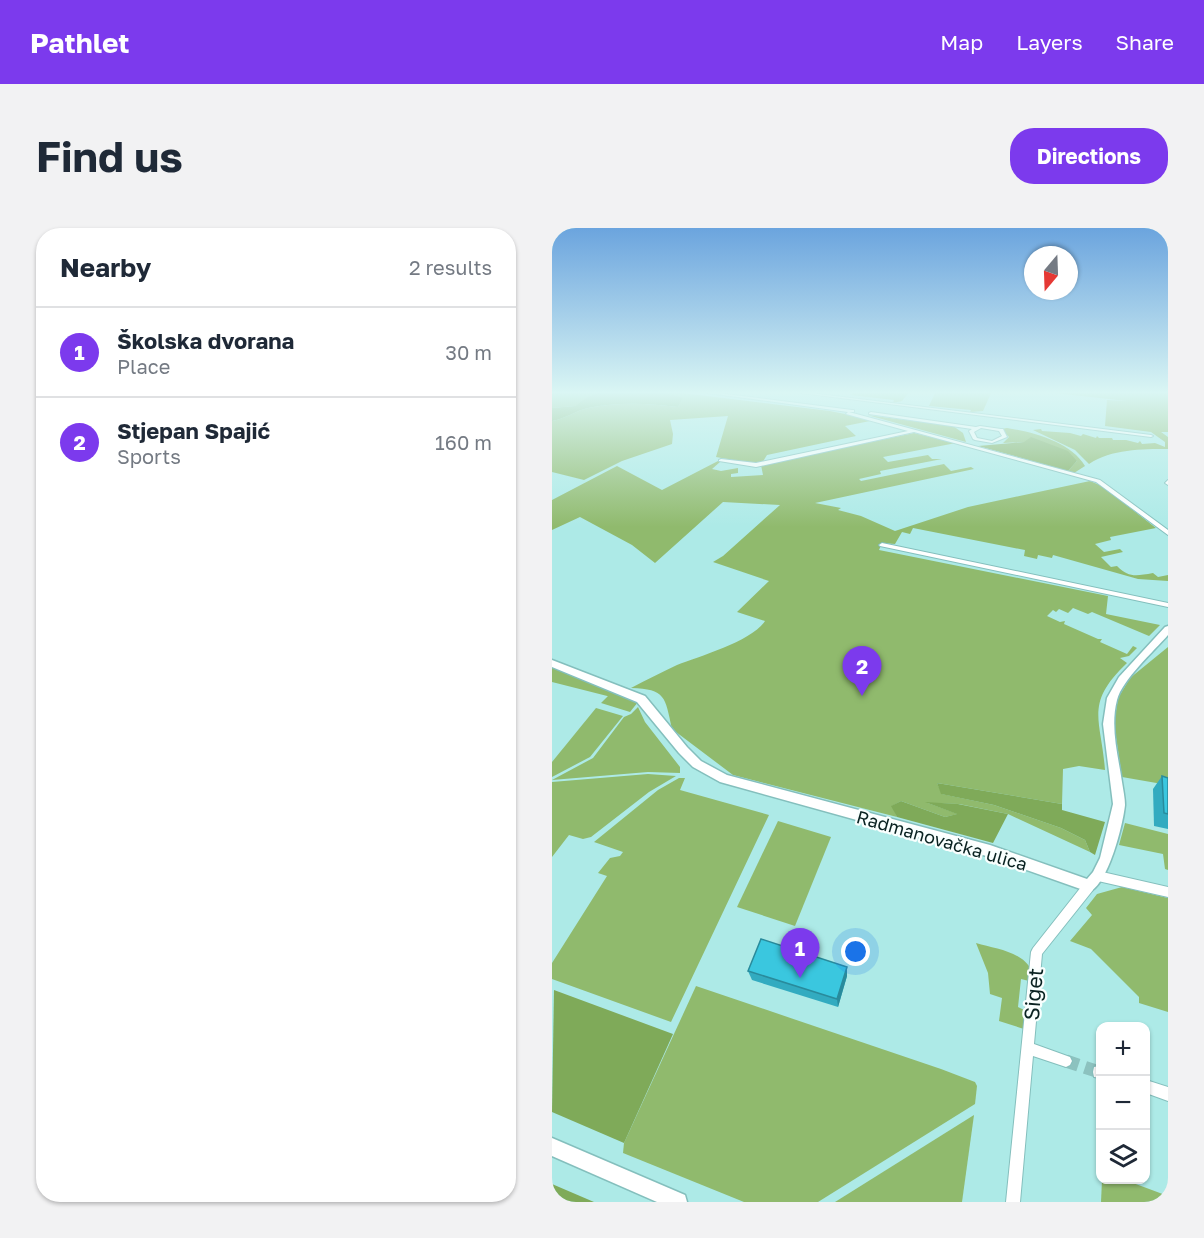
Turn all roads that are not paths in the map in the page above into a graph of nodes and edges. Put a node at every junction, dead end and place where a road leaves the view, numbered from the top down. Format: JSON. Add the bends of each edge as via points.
{"nodes":[{"id":1,"x":892,"y":436,"type":"edge"},
{"id":2,"x":938,"y":436,"type":"edge"},
{"id":3,"x":974,"y":436,"type":"edge"},
{"id":4,"x":1005,"y":436,"type":"edge"},
{"id":5,"x":721,"y":460,"type":"dead end"},
{"id":6,"x":1168,"y":533,"type":"edge"},
{"id":7,"x":882,"y":545,"type":"dead end"},
{"id":8,"x":1168,"y":605,"type":"edge"},
{"id":9,"x":1168,"y":630,"type":"edge"},
{"id":10,"x":552,"y":663,"type":"edge"},
{"id":11,"x":1094,"y":881,"type":"junction"},
{"id":12,"x":1168,"y":891,"type":"edge"},
{"id":13,"x":1029,"y":1048,"type":"junction"},
{"id":14,"x":1066,"y":1061,"type":"tunnel mouth"},
{"id":15,"x":1150,"y":1088,"type":"edge"},
{"id":16,"x":1168,"y":1094,"type":"edge"},
{"id":17,"x":552,"y":1147,"type":"edge"},
{"id":18,"x":678,"y":1202,"type":"edge"},
{"id":19,"x":1013,"y":1202,"type":"edge"}],
"edges":[{"from":1,"to":5,"type":"street","via":[[756,465]]},
{"from":2,"to":6,"type":"street","via":[[1098,481]]},
{"from":3,"to":4,"type":"street","via":[[992,442]]},
{"from":7,"to":8,"type":"street"},
{"from":9,"to":11,"type":"street","via":[[1123,679],[1112,698],[1108,724],[1119,804],[1106,858]]},
{"from":10,"to":11,"type":"street","name":"Radmanovačka ulica","via":[[641,699],[697,764],[723,779]]},
{"from":11,"to":12,"type":"street"},
{"from":11,"to":13,"type":"street","name":"Siget","via":[[1036,957]]},
{"from":13,"to":14,"type":"street"},
{"from":13,"to":19,"type":"street","name":"Siget"},
{"from":15,"to":16,"type":"street"},
{"from":17,"to":18,"type":"street"}]}
